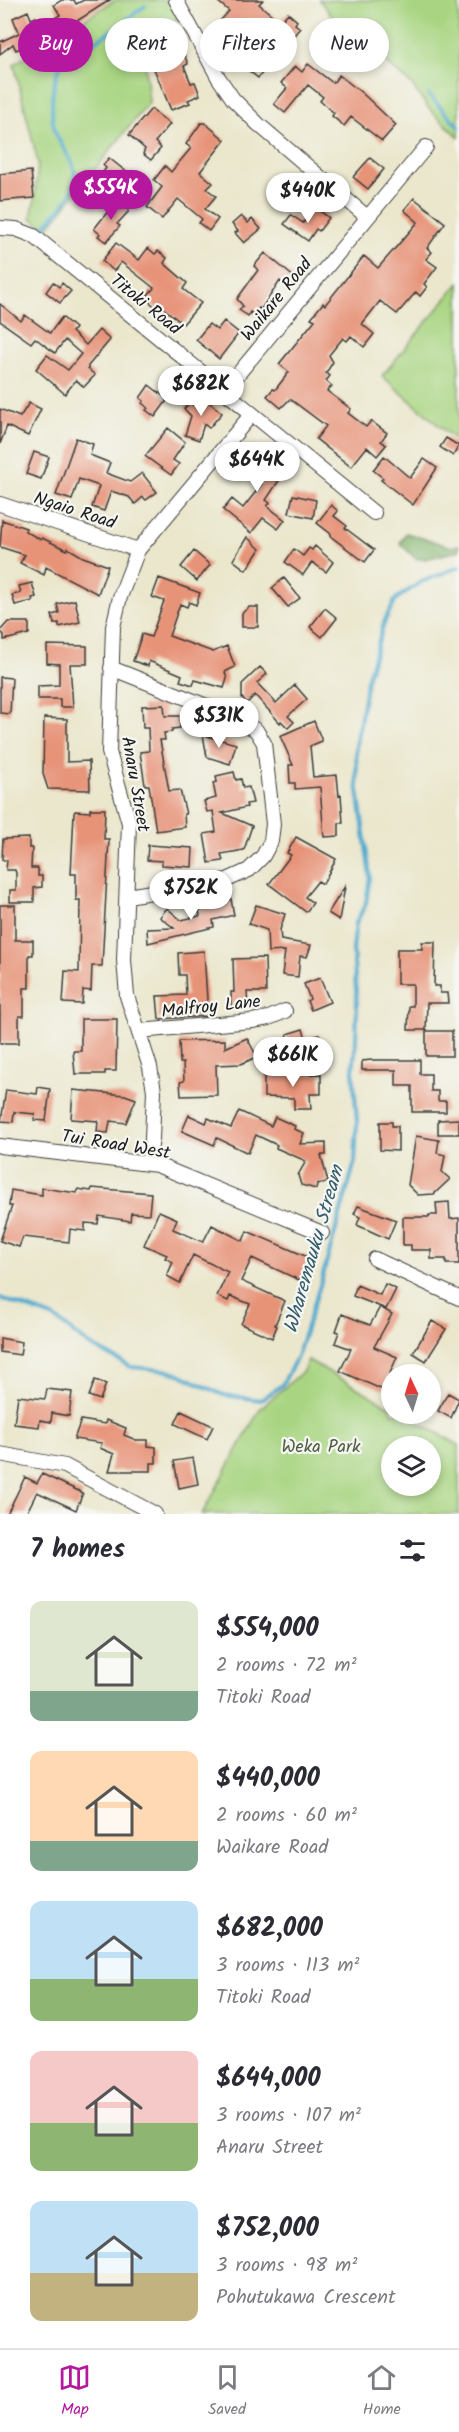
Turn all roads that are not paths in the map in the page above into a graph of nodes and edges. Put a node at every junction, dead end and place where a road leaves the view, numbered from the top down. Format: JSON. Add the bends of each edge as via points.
{"nodes":[{"id":1,"x":176,"y":0,"type":"edge"},
{"id":2,"x":426,"y":147,"type":"dead end"},
{"id":3,"x":367,"y":217,"type":"junction"},
{"id":4,"x":0,"y":228,"type":"edge"},
{"id":5,"x":224,"y":391,"type":"junction"},
{"id":6,"x":251,"y":415,"type":"junction"},
{"id":7,"x":0,"y":504,"type":"edge"},
{"id":8,"x":374,"y":513,"type":"dead end"},
{"id":9,"x":138,"y":550,"type":"junction"},
{"id":10,"x":111,"y":668,"type":"junction"},
{"id":11,"x":127,"y":896,"type":"junction"},
{"id":12,"x":285,"y":1011,"type":"dead end"},
{"id":13,"x":139,"y":1031,"type":"junction"},
{"id":14,"x":0,"y":1146,"type":"edge"},
{"id":15,"x":148,"y":1164,"type":"junction"},
{"id":16,"x":322,"y":1233,"type":"dead end"},
{"id":17,"x":375,"y":1259,"type":"dead end"},
{"id":18,"x":459,"y":1298,"type":"edge"},
{"id":19,"x":0,"y":1454,"type":"edge"},
{"id":20,"x":155,"y":1514,"type":"edge"}],
"edges":[{"from":1,"to":3,"type":"street","via":[[226,91],[251,118]]},
{"from":2,"to":3,"type":"street","name":"Waikare Road"},
{"from":3,"to":5,"type":"street","name":"Waikare Road"},
{"from":4,"to":5,"type":"street","name":"Titoki Road","via":[[34,236]]},
{"from":5,"to":6,"type":"street","name":"Titoki Road"},
{"from":6,"to":8,"type":"street","name":"Titoki Road"},
{"from":6,"to":9,"type":"street","name":"Anaru Street"},
{"from":7,"to":9,"type":"street","name":"Ngaio Road"},
{"from":9,"to":10,"type":"street","name":"Anaru Street","via":[[113,627]]},
{"from":10,"to":11,"type":"street","name":"Anaru Street","via":[[109,752],[129,823]]},
{"from":10,"to":11,"type":"street","via":[[256,730],[264,742],[273,824],[272,841],[249,870],[227,880]]},
{"from":11,"to":13,"type":"street","name":"Anaru Street","via":[[127,996]]},
{"from":12,"to":13,"type":"street","name":"Malfroy Lane","via":[[252,1021]]},
{"from":13,"to":15,"type":"street","name":"Anaru Street","via":[[154,1091]]},
{"from":14,"to":15,"type":"street","name":"Tui Road West"},
{"from":15,"to":16,"type":"street","name":"Tui Road West","via":[[169,1169]]},
{"from":17,"to":18,"type":"street"},
{"from":19,"to":20,"type":"street","via":[[65,1466]]}]}
